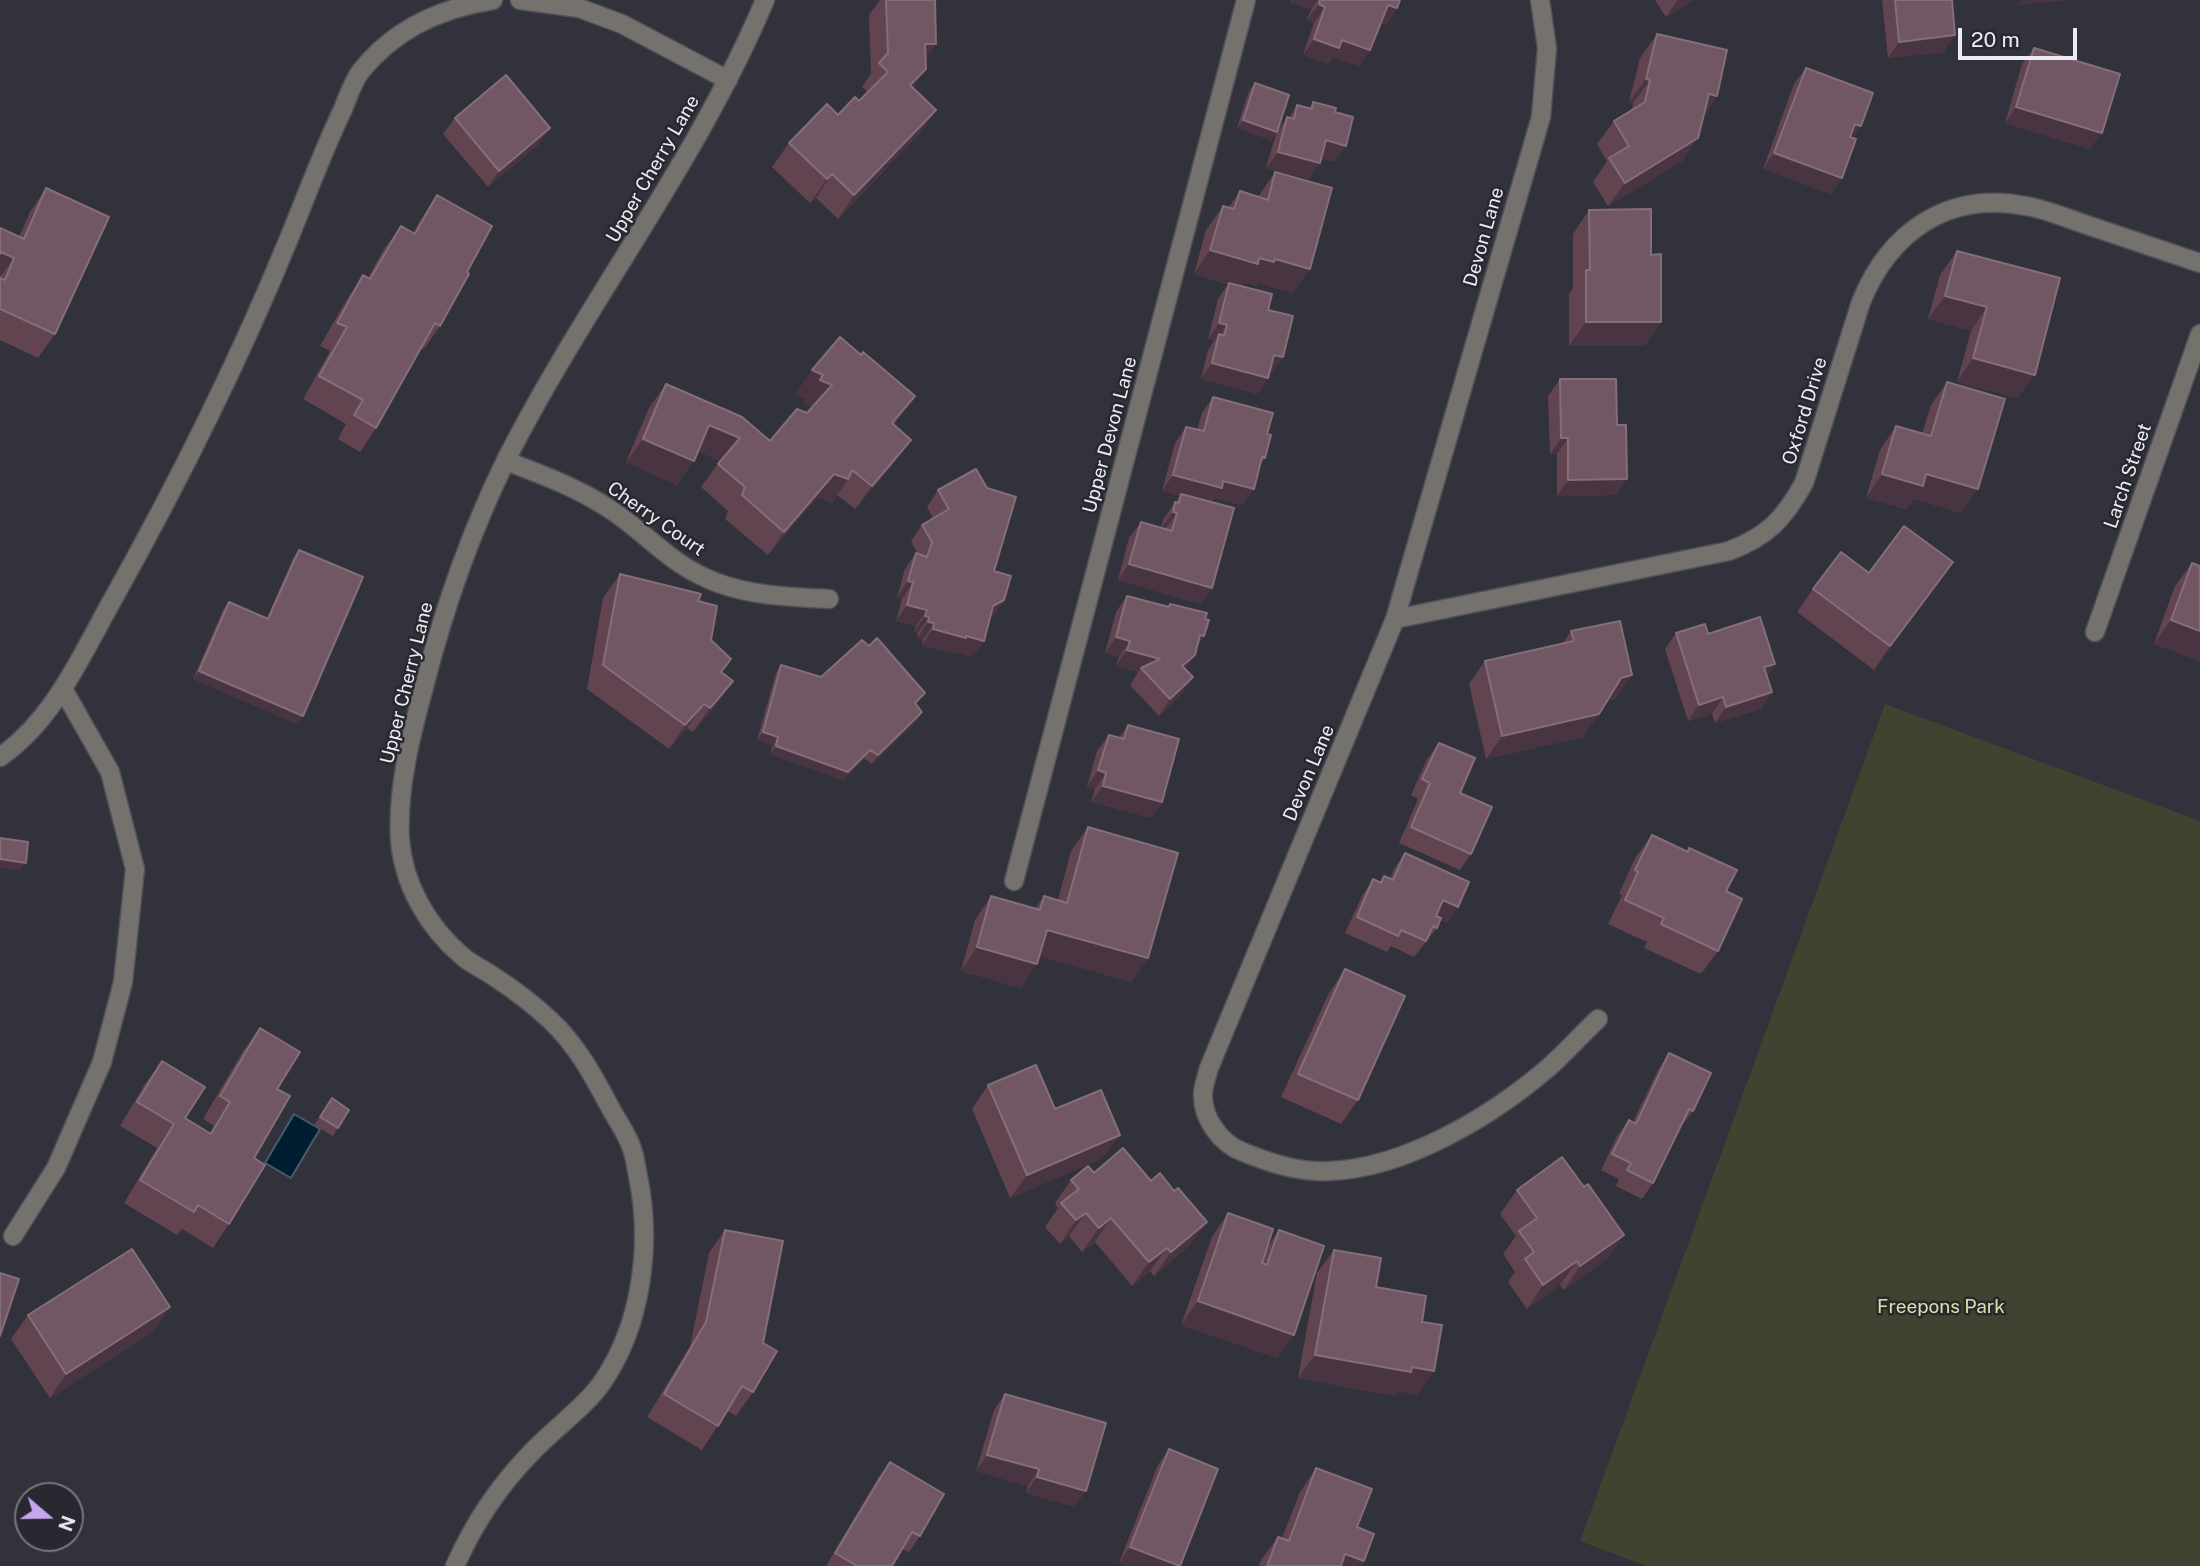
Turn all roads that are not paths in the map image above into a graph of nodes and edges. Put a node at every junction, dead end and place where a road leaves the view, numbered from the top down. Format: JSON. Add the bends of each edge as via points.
{"nodes":[{"id":1,"x":493,"y":0,"type":"edge"},
{"id":2,"x":520,"y":0,"type":"edge"},
{"id":3,"x":765,"y":0,"type":"edge"},
{"id":4,"x":1246,"y":0,"type":"edge"},
{"id":5,"x":1539,"y":0,"type":"edge"},
{"id":6,"x":728,"y":80,"type":"junction"},
{"id":7,"x":2200,"y":262,"type":"edge"},
{"id":8,"x":2200,"y":334,"type":"edge"},
{"id":9,"x":506,"y":461,"type":"junction"},
{"id":10,"x":829,"y":599,"type":"dead end"},
{"id":11,"x":1395,"y":619,"type":"junction"},
{"id":12,"x":2095,"y":632,"type":"dead end"},
{"id":13,"x":63,"y":689,"type":"junction"},
{"id":14,"x":0,"y":757,"type":"edge"},
{"id":15,"x":1014,"y":881,"type":"dead end"},
{"id":16,"x":1598,"y":1019,"type":"dead end"},
{"id":17,"x":13,"y":1236,"type":"dead end"},
{"id":18,"x":455,"y":1566,"type":"edge"}],
"edges":[{"from":1,"to":13,"type":"street","via":[[459,5],[420,21],[384,46],[359,72],[260,309],[178,481]]},
{"from":2,"to":6,"type":"street","via":[[579,8],[622,24]]},
{"from":3,"to":6,"type":"street","name":"Upper Cherry Lane"},
{"from":4,"to":15,"type":"street","name":"Upper Devon Lane"},
{"from":5,"to":11,"type":"street","name":"Devon Lane","via":[[1547,48],[1541,117]]},
{"from":6,"to":9,"type":"street","name":"Upper Cherry Lane"},
{"from":7,"to":11,"type":"street","name":"Oxford Drive","via":[[2027,206],[1982,203],[1940,214],[1900,239],[1871,277],[1804,483],[1790,509],[1769,530],[1728,551]]},
{"from":8,"to":12,"type":"street","name":"Larch Street"},
{"from":9,"to":10,"type":"street","name":"Cherry Court","via":[[570,485],[625,520],[686,568],[719,584],[777,596]]},
{"from":9,"to":18,"type":"street","name":"Upper Cherry Lane","via":[[464,556],[416,717],[402,792],[400,839],[405,869],[432,923],[463,956],[521,995],[554,1023],[585,1059],[632,1146],[645,1242],[639,1294],[628,1333],[600,1385],[489,1501]]},
{"from":11,"to":16,"type":"street","name":"Devon Lane","via":[[1209,1068],[1203,1095],[1210,1124],[1238,1150],[1277,1166],[1329,1171],[1377,1165],[1433,1142],[1497,1106],[1548,1068]]},
{"from":13,"to":14,"type":"street","via":[[33,727]]},
{"from":13,"to":17,"type":"street","via":[[110,772],[135,869],[123,982],[103,1062],[56,1168]]}]}
